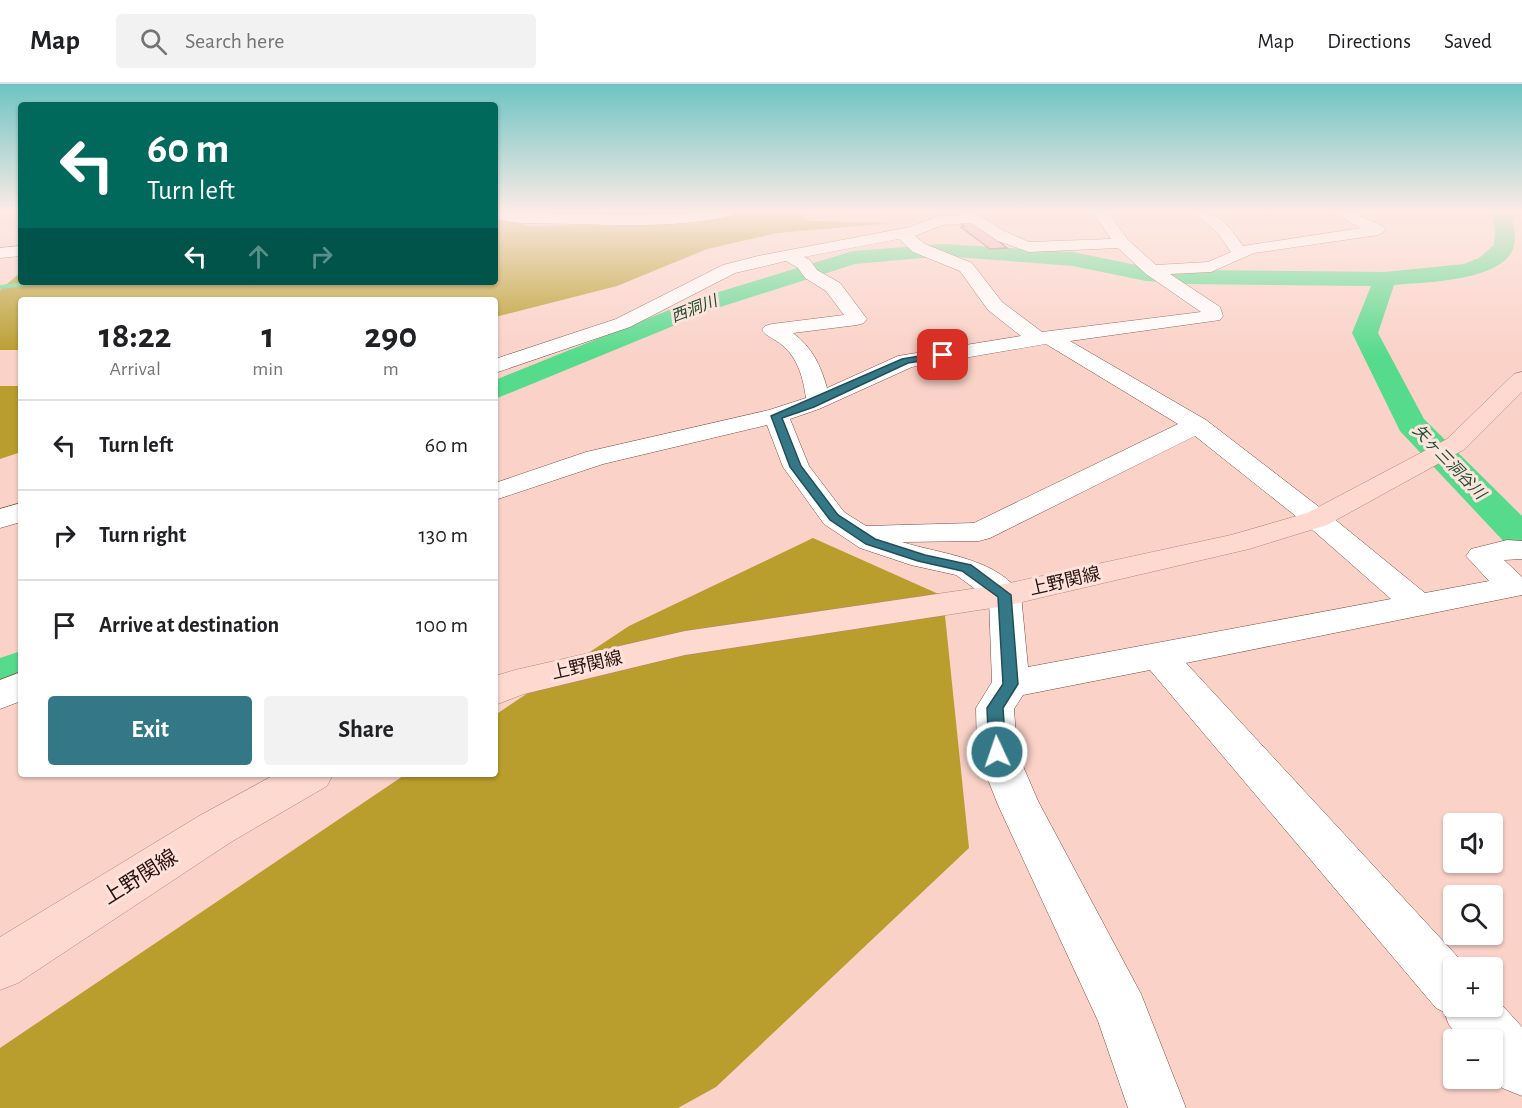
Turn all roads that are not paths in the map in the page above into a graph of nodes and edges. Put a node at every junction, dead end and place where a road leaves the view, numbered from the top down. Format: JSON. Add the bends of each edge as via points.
{"nodes":[{"id":1,"x":816,"y":260,"type":"edge"},
{"id":2,"x":949,"y":260,"type":"edge"},
{"id":3,"x":1142,"y":260,"type":"edge"},
{"id":4,"x":1226,"y":260,"type":"edge"},
{"id":5,"x":802,"y":264,"type":"junction"},
{"id":6,"x":1157,"y":273,"type":"junction"},
{"id":7,"x":1044,"y":339,"type":"junction"},
{"id":8,"x":498,"y":365,"type":"edge"},
{"id":9,"x":1522,"y":379,"type":"edge"},
{"id":10,"x":818,"y":401,"type":"junction"},
{"id":11,"x":776,"y":416,"type":"junction"},
{"id":12,"x":1197,"y":425,"type":"junction"},
{"id":13,"x":498,"y":491,"type":"edge"},
{"id":14,"x":18,"y":513,"type":"edge"},
{"id":15,"x":0,"y":519,"type":"edge"},
{"id":16,"x":1317,"y":519,"type":"junction"},
{"id":17,"x":858,"y":533,"type":"junction"},
{"id":18,"x":1517,"y":551,"type":"edge"},
{"id":19,"x":1005,"y":595,"type":"junction"},
{"id":20,"x":1419,"y":606,"type":"junction"},
{"id":21,"x":1160,"y":657,"type":"junction"},
{"id":22,"x":1011,"y":684,"type":"junction"},
{"id":23,"x":18,"y":687,"type":"edge"},
{"id":24,"x":498,"y":690,"type":"edge"},
{"id":25,"x":0,"y":695,"type":"edge"},
{"id":26,"x":307,"y":777,"type":"edge"},
{"id":27,"x":0,"y":965,"type":"edge"},
{"id":28,"x":1443,"y":978,"type":"edge"},
{"id":29,"x":1478,"y":1017,"type":"edge"},
{"id":30,"x":1522,"y":1068,"type":"edge"},
{"id":31,"x":1157,"y":1108,"type":"edge"}],
"edges":[{"from":1,"to":5,"type":"street"},
{"from":2,"to":7,"type":"street","via":[[966,267],[995,306]]},
{"from":3,"to":6,"type":"street"},
{"from":4,"to":6,"type":"street","via":[[1211,267]]},
{"from":5,"to":8,"type":"street","via":[[729,269],[623,323]]},
{"from":5,"to":10,"type":"street","via":[[833,287],[857,319],[772,330],[787,337],[800,350],[814,374]]},
{"from":6,"to":7,"type":"street","via":[[1214,310],[1212,316]]},
{"from":7,"to":10,"type":"street","via":[[906,361]]},
{"from":7,"to":12,"type":"street"},
{"from":9,"to":16,"type":"main road","name":"上野関線","via":[[1456,444]]},
{"from":10,"to":11,"type":"street"},
{"from":11,"to":13,"type":"street","via":[[595,458]]},
{"from":11,"to":17,"type":"street","via":[[796,467],[812,490],[834,518]]},
{"from":12,"to":16,"type":"street"},
{"from":12,"to":17,"type":"street","via":[[979,532]]},
{"from":14,"to":15,"type":"street"},
{"from":16,"to":19,"type":"main road","name":"上野関線","via":[[1238,543]]},
{"from":16,"to":20,"type":"street"},
{"from":17,"to":19,"type":"street","via":[[871,542],[967,568]]},
{"from":18,"to":20,"type":"street","via":[[1507,549],[1482,556],[1513,587]]},
{"from":19,"to":22,"type":"street"},
{"from":19,"to":24,"type":"main road","name":"上野関線","via":[[685,643]]},
{"from":20,"to":21,"type":"street"},
{"from":21,"to":22,"type":"street"},
{"from":21,"to":28,"type":"street"},
{"from":22,"to":31,"type":"street","via":[[995,708],[997,752],[1019,805],[1122,1013]]},
{"from":23,"to":25,"type":"street"},
{"from":26,"to":27,"type":"main road","name":"上野関線","via":[[215,829]]},
{"from":29,"to":30,"type":"street"}]}
